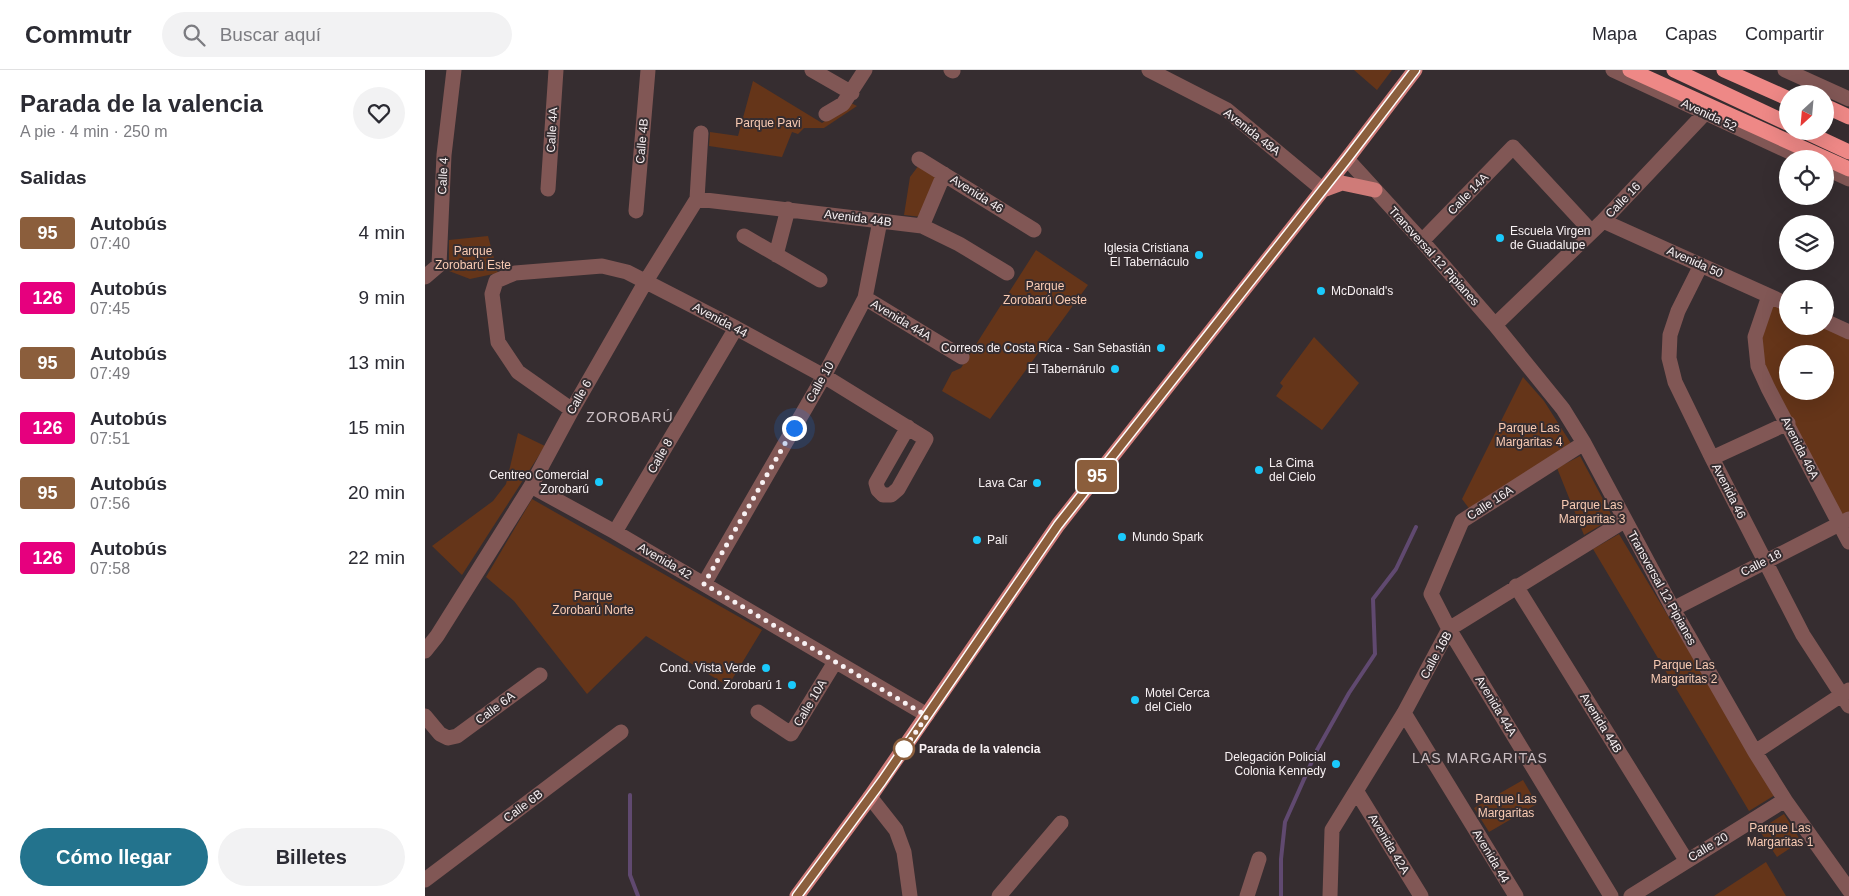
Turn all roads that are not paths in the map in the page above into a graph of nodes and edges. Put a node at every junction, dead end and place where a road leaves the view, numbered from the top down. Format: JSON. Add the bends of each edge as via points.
{"nodes":[{"id":1,"x":454,"y":70,"type":"edge"},
{"id":2,"x":556,"y":70,"type":"edge"},
{"id":3,"x":648,"y":70,"type":"edge"},
{"id":4,"x":812,"y":70,"type":"edge"},
{"id":5,"x":865,"y":70,"type":"edge"},
{"id":6,"x":1149,"y":70,"type":"edge"},
{"id":7,"x":1414,"y":70,"type":"edge"},
{"id":8,"x":1613,"y":70,"type":"edge"},
{"id":9,"x":1629,"y":70,"type":"edge"},
{"id":10,"x":1674,"y":70,"type":"edge"},
{"id":11,"x":1724,"y":70,"type":"edge"},
{"id":12,"x":1749,"y":70,"type":"edge"},
{"id":13,"x":1785,"y":70,"type":"edge"},
{"id":14,"x":1780,"y":85,"type":"edge"},
{"id":15,"x":852,"y":93,"type":"junction"},
{"id":16,"x":1779,"y":94,"type":"edge"},
{"id":17,"x":1849,"y":99,"type":"edge"},
{"id":18,"x":1834,"y":110,"type":"edge"},
{"id":19,"x":1705,"y":113,"type":"junction"},
{"id":20,"x":826,"y":114,"type":"dead end"},
{"id":21,"x":1849,"y":118,"type":"edge"},
{"id":22,"x":1779,"y":119,"type":"edge"},
{"id":23,"x":1834,"y":119,"type":"edge"},
{"id":24,"x":1849,"y":125,"type":"edge"},
{"id":25,"x":701,"y":133,"type":"dead end"},
{"id":26,"x":1823,"y":140,"type":"edge"},
{"id":27,"x":1513,"y":147,"type":"joint"},
{"id":28,"x":1785,"y":150,"type":"edge"},
{"id":29,"x":1849,"y":152,"type":"edge"},
{"id":30,"x":919,"y":159,"type":"dead end"},
{"id":31,"x":1347,"y":159,"type":"junction"},
{"id":32,"x":1849,"y":169,"type":"edge"},
{"id":33,"x":1834,"y":172,"type":"edge"},
{"id":34,"x":944,"y":174,"type":"junction"},
{"id":35,"x":1849,"y":179,"type":"edge"},
{"id":36,"x":548,"y":190,"type":"dead end"},
{"id":37,"x":1375,"y":190,"type":"junction"},
{"id":38,"x":1321,"y":191,"type":"junction"},
{"id":39,"x":697,"y":199,"type":"junction"},
{"id":40,"x":788,"y":210,"type":"junction"},
{"id":41,"x":636,"y":212,"type":"dead end"},
{"id":42,"x":880,"y":221,"type":"junction"},
{"id":43,"x":922,"y":226,"type":"junction"},
{"id":44,"x":1597,"y":226,"type":"junction"},
{"id":45,"x":1034,"y":230,"type":"dead end"},
{"id":46,"x":744,"y":236,"type":"dead end"},
{"id":47,"x":1422,"y":241,"type":"junction"},
{"id":48,"x":775,"y":255,"type":"junction"},
{"id":49,"x":1701,"y":265,"type":"junction"},
{"id":50,"x":1007,"y":273,"type":"dead end"},
{"id":51,"x":425,"y":277,"type":"edge"},
{"id":52,"x":820,"y":280,"type":"dead end"},
{"id":53,"x":646,"y":282,"type":"junction"},
{"id":54,"x":1769,"y":296,"type":"junction"},
{"id":55,"x":865,"y":298,"type":"junction"},
{"id":56,"x":1779,"y":300,"type":"edge"},
{"id":57,"x":1495,"y":325,"type":"junction"},
{"id":58,"x":1834,"y":325,"type":"edge"},
{"id":59,"x":735,"y":328,"type":"junction"},
{"id":60,"x":1849,"y":332,"type":"edge"},
{"id":61,"x":962,"y":357,"type":"dead end"},
{"id":62,"x":824,"y":376,"type":"junction"},
{"id":63,"x":572,"y":410,"type":"junction"},
{"id":64,"x":1788,"y":423,"type":"junction"},
{"id":65,"x":908,"y":427,"type":"junction"},
{"id":66,"x":1584,"y":443,"type":"junction"},
{"id":67,"x":1712,"y":458,"type":"junction"},
{"id":68,"x":531,"y":486,"type":"junction"},
{"id":69,"x":1625,"y":521,"type":"junction"},
{"id":70,"x":1844,"y":522,"type":"edge"},
{"id":71,"x":615,"y":532,"type":"junction"},
{"id":72,"x":1849,"y":542,"type":"edge"},
{"id":73,"x":1764,"y":561,"type":"junction"},
{"id":74,"x":704,"y":584,"type":"junction"},
{"id":75,"x":1516,"y":586,"type":"junction"},
{"id":76,"x":1432,"y":591,"type":"joint"},
{"id":77,"x":1673,"y":609,"type":"junction"},
{"id":78,"x":1449,"y":629,"type":"junction"},
{"id":79,"x":425,"y":650,"type":"edge"},
{"id":80,"x":835,"y":662,"type":"junction"},
{"id":81,"x":540,"y":674,"type":"dead end"},
{"id":82,"x":1847,"y":697,"type":"edge"},
{"id":83,"x":757,"y":712,"type":"dead end"},
{"id":84,"x":1405,"y":714,"type":"junction"},
{"id":85,"x":425,"y":716,"type":"edge"},
{"id":86,"x":927,"y":716,"type":"junction"},
{"id":87,"x":621,"y":732,"type":"dead end"},
{"id":88,"x":1755,"y":752,"type":"junction"},
{"id":89,"x":1357,"y":792,"type":"junction"},
{"id":90,"x":870,"y":797,"type":"junction"},
{"id":91,"x":1785,"y":800,"type":"junction"},
{"id":92,"x":1061,"y":823,"type":"dead end"},
{"id":93,"x":1259,"y":859,"type":"dead end"},
{"id":94,"x":1686,"y":860,"type":"junction"},
{"id":95,"x":425,"y":880,"type":"edge"},
{"id":96,"x":1848,"y":887,"type":"edge"},
{"id":97,"x":797,"y":896,"type":"edge"},
{"id":98,"x":910,"y":896,"type":"edge"},
{"id":99,"x":999,"y":896,"type":"edge"},
{"id":100,"x":1247,"y":896,"type":"edge"},
{"id":101,"x":1330,"y":896,"type":"edge"},
{"id":102,"x":1421,"y":896,"type":"edge"},
{"id":103,"x":1515,"y":896,"type":"edge"},
{"id":104,"x":1611,"y":896,"type":"edge"},
{"id":105,"x":1631,"y":896,"type":"edge"}],
"edges":[{"from":1,"to":51,"type":"street","name":"Calle 4","via":[[444,155],[439,265]]},
{"from":2,"to":36,"type":"street","name":"Calle 4A"},
{"from":3,"to":41,"type":"street","name":"Calle 4B"},
{"from":4,"to":15,"type":"street"},
{"from":5,"to":15,"type":"street"},
{"from":6,"to":38,"type":"street","name":"Avenida 48A","via":[[1227,110]]},
{"from":7,"to":31,"type":"main road"},
{"from":8,"to":19,"type":"street","name":"Avenida 52"},
{"from":9,"to":32,"type":"highway"},
{"from":10,"to":22,"type":"highway"},
{"from":11,"to":16,"type":"highway"},
{"from":12,"to":14,"type":"highway"},
{"from":13,"to":17,"type":"street"},
{"from":15,"to":20,"type":"street","via":[[843,104]]},
{"from":18,"to":21,"type":"highway"},
{"from":19,"to":28,"type":"street","name":"Avenida 52"},
{"from":19,"to":44,"type":"street","name":"Calle 16"},
{"from":23,"to":24,"type":"highway"},
{"from":25,"to":39,"type":"street","name":"Calle 6"},
{"from":26,"to":29,"type":"highway"},
{"from":27,"to":44,"type":"street","name":"Avenida 50"},
{"from":27,"to":47,"type":"street","name":"Calle 14A"},
{"from":30,"to":34,"type":"street","name":"Avenida 46"},
{"from":31,"to":37,"type":"street","name":"Transversal 12 Pipianes"},
{"from":31,"to":38,"type":"main road"},
{"from":33,"to":35,"type":"street"},
{"from":34,"to":43,"type":"street"},
{"from":34,"to":45,"type":"street","name":"Avenida 46"},
{"from":37,"to":38,"type":"main road","via":[[1342,183]]},
{"from":37,"to":47,"type":"street","name":"Transversal 12 Pipianes"},
{"from":38,"to":86,"type":"main road","via":[[1058,525]]},
{"from":39,"to":40,"type":"street","name":"Avenida 44B"},
{"from":39,"to":53,"type":"street","name":"Calle 6"},
{"from":40,"to":42,"type":"street","name":"Avenida 44B"},
{"from":40,"to":48,"type":"street"},
{"from":42,"to":43,"type":"street","name":"Avenida 44B"},
{"from":42,"to":55,"type":"street","name":"Calle 10"},
{"from":43,"to":50,"type":"street","name":"Avenida 44B"},
{"from":44,"to":49,"type":"street","name":"Avenida 50"},
{"from":44,"to":57,"type":"street","name":"Calle 16"},
{"from":46,"to":48,"type":"street"},
{"from":47,"to":57,"type":"street","name":"Transversal 12 Pipianes"},
{"from":48,"to":52,"type":"street"},
{"from":49,"to":54,"type":"street","name":"Avenida 50"},
{"from":49,"to":67,"type":"street","name":"Avenida 46","via":[[1678,311],[1670,335],[1669,358],[1675,382]]},
{"from":53,"to":59,"type":"street","name":"Avenida 44"},
{"from":53,"to":63,"type":"street","name":"Calle 6"},
{"from":53,"to":63,"type":"street","name":"Avenida 44","via":[[627,272],[602,266],[515,273],[496,281],[492,294],[498,342],[518,372]]},
{"from":54,"to":56,"type":"street","name":"Avenida 50"},
{"from":54,"to":64,"type":"street","name":"Avenida 46A","via":[[1755,337],[1758,366]]},
{"from":55,"to":61,"type":"street","name":"Avenida 44A"},
{"from":55,"to":62,"type":"street","name":"Calle 10"},
{"from":57,"to":66,"type":"street","name":"Transversal 12 Pipianes","via":[[1557,401]]},
{"from":58,"to":60,"type":"street"},
{"from":59,"to":62,"type":"street","name":"Avenida 44"},
{"from":59,"to":71,"type":"street","name":"Calle 8"},
{"from":62,"to":65,"type":"street","name":"Avenida 44"},
{"from":62,"to":74,"type":"street","name":"Calle 10"},
{"from":63,"to":68,"type":"street","name":"Calle 6"},
{"from":64,"to":67,"type":"street"},
{"from":64,"to":70,"type":"street","name":"Avenida 46A"},
{"from":65,"to":65,"type":"street","name":"Avenida 44","via":[[876,482],[883,495],[891,495],[898,489],[926,439]]},
{"from":66,"to":69,"type":"street","name":"Transversal 12 Pipianes"},
{"from":66,"to":76,"type":"street","name":"Calle 16A","via":[[1461,521]]},
{"from":67,"to":73,"type":"street","name":"Avenida 46"},
{"from":68,"to":71,"type":"street","name":"Avenida 42"},
{"from":68,"to":79,"type":"street","name":"Calle 6"},
{"from":69,"to":75,"type":"street","name":"Calle 16B"},
{"from":69,"to":77,"type":"street","name":"Transversal 12 Pipianes"},
{"from":70,"to":72,"type":"street","name":"Avenida 46A"},
{"from":70,"to":73,"type":"street","name":"Calle 18"},
{"from":71,"to":74,"type":"street","name":"Avenida 42"},
{"from":73,"to":77,"type":"street","name":"Calle 18"},
{"from":73,"to":82,"type":"street","name":"Avenida 46","via":[[1803,635]]},
{"from":74,"to":80,"type":"street","name":"Avenida 42"},
{"from":75,"to":78,"type":"street","name":"Calle 16B"},
{"from":75,"to":94,"type":"street","name":"Avenida 44B"},
{"from":76,"to":78,"type":"street","name":"Avenida 44A","via":[[1433,600]]},
{"from":77,"to":88,"type":"street","name":"Transversal 12 Pipianes"},
{"from":78,"to":84,"type":"street","name":"Calle 16B"},
{"from":78,"to":104,"type":"street","name":"Avenida 44A"},
{"from":80,"to":83,"type":"street","name":"Calle 10A","via":[[791,734]]},
{"from":80,"to":86,"type":"street","name":"Avenida 42"},
{"from":81,"to":85,"type":"street","name":"Calle 6A","via":[[457,736],[448,738],[440,734]]},
{"from":82,"to":88,"type":"street"},
{"from":84,"to":89,"type":"street","name":"Calle 16B"},
{"from":84,"to":103,"type":"street","name":"Avenida 44"},
{"from":86,"to":90,"type":"main road"},
{"from":87,"to":95,"type":"street","name":"Calle 6B"},
{"from":88,"to":91,"type":"street","name":"Transversal 12 Pipianes"},
{"from":89,"to":101,"type":"street","name":"Calle 16B","via":[[1332,832]]},
{"from":89,"to":102,"type":"street","name":"Avenida 42A"},
{"from":90,"to":97,"type":"main road"},
{"from":90,"to":98,"type":"street","via":[[896,830],[904,852]]},
{"from":91,"to":94,"type":"street","name":"Calle 20"},
{"from":91,"to":96,"type":"street","name":"Transversal 12 Pipianes"},
{"from":92,"to":99,"type":"street"},
{"from":93,"to":100,"type":"street"},
{"from":94,"to":105,"type":"street","name":"Calle 20"}]}
